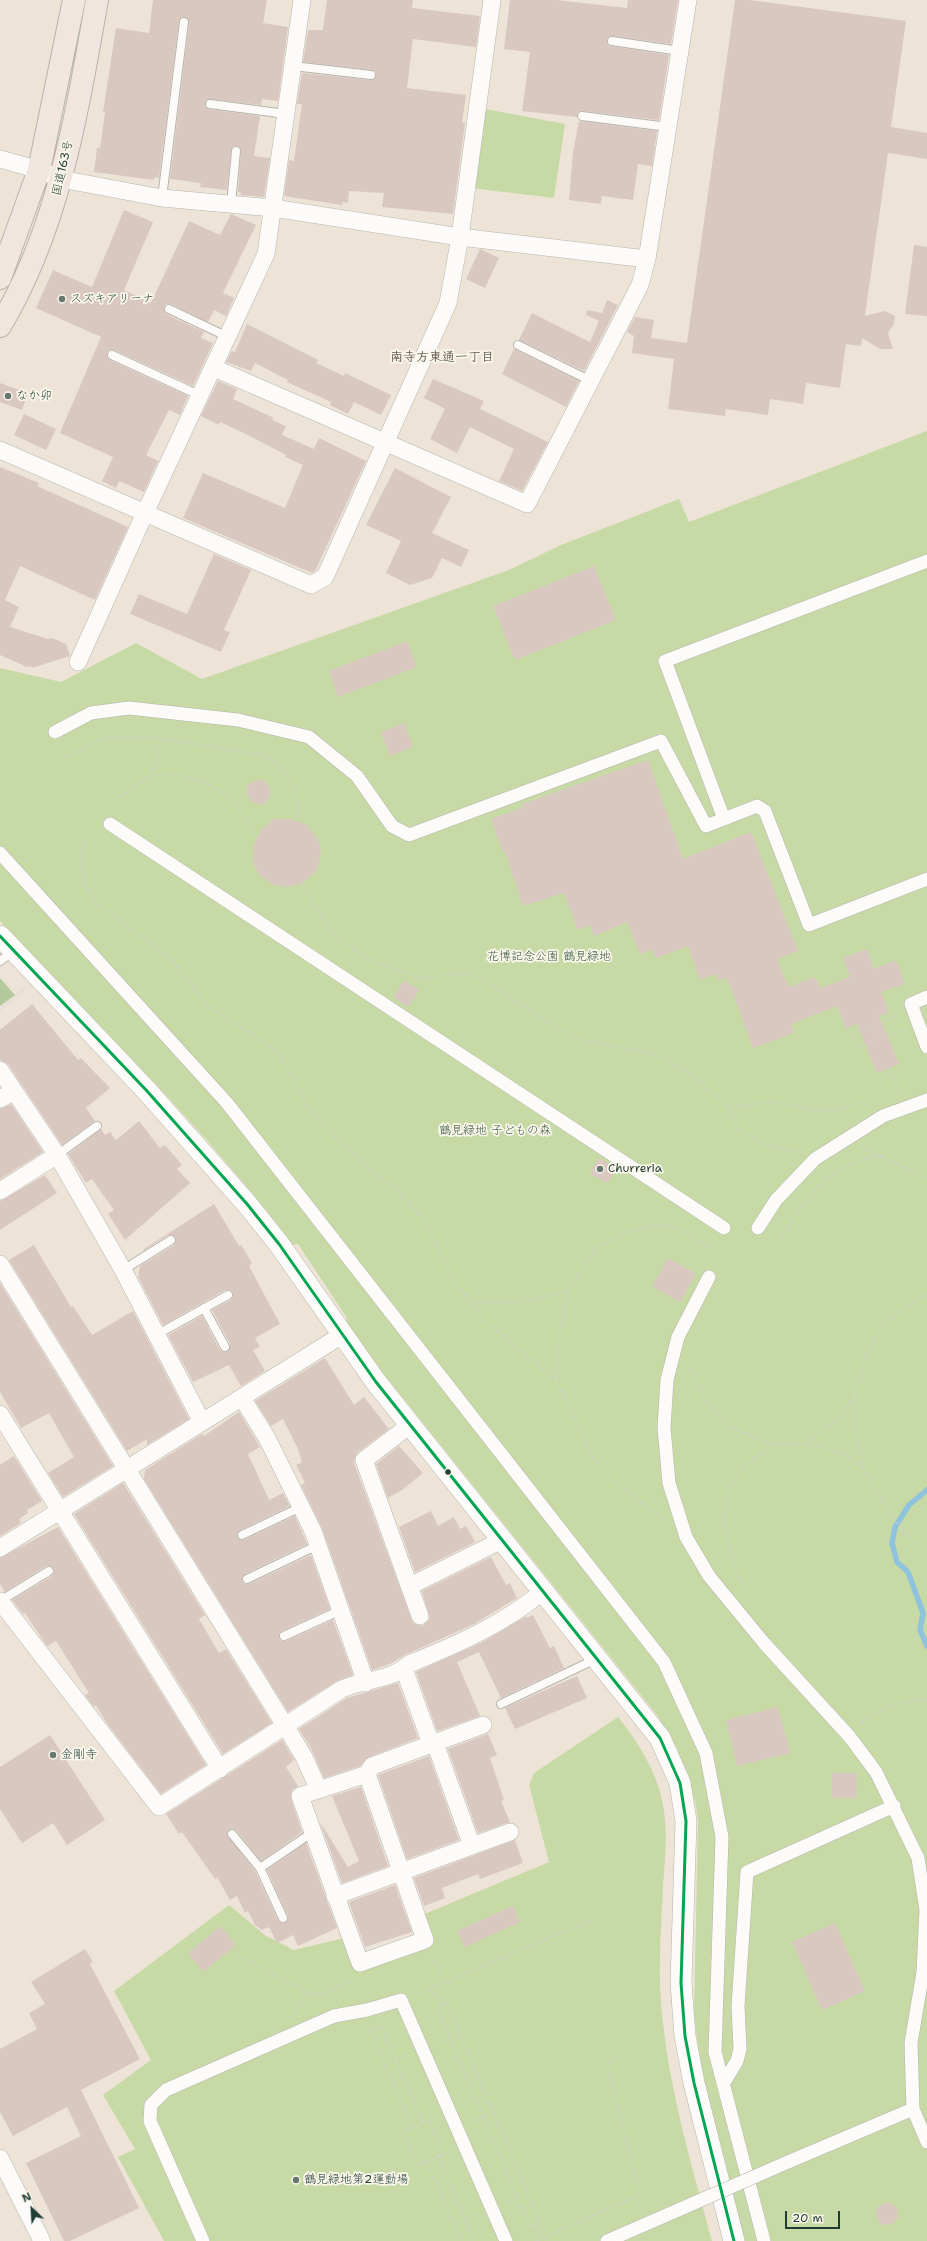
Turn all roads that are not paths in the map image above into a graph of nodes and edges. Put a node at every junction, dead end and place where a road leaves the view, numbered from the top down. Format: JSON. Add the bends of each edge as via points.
{"nodes":[{"id":1,"x":74,"y":0,"type":"edge"},
{"id":2,"x":97,"y":0,"type":"edge"},
{"id":3,"x":302,"y":0,"type":"edge"},
{"id":4,"x":492,"y":0,"type":"edge"},
{"id":5,"x":688,"y":0,"type":"edge"},
{"id":6,"x":184,"y":22,"type":"dead end"},
{"id":7,"x":612,"y":41,"type":"dead end"},
{"id":8,"x":680,"y":51,"type":"junction"},
{"id":9,"x":293,"y":66,"type":"junction"},
{"id":10,"x":371,"y":75,"type":"dead end"},
{"id":11,"x":210,"y":104,"type":"dead end"},
{"id":12,"x":286,"y":114,"type":"junction"},
{"id":13,"x":582,"y":116,"type":"dead end"},
{"id":14,"x":668,"y":126,"type":"junction"},
{"id":15,"x":236,"y":151,"type":"dead end"},
{"id":16,"x":0,"y":159,"type":"edge"},
{"id":17,"x":39,"y":170,"type":"junction"},
{"id":18,"x":61,"y":179,"type":"junction"},
{"id":19,"x":162,"y":198,"type":"junction"},
{"id":20,"x":231,"y":204,"type":"junction"},
{"id":21,"x":272,"y":208,"type":"junction"},
{"id":22,"x":460,"y":237,"type":"junction"},
{"id":23,"x":647,"y":259,"type":"junction"},
{"id":24,"x":0,"y":278,"type":"edge"},
{"id":25,"x":169,"y":309,"type":"dead end"},
{"id":26,"x":0,"y":326,"type":"edge"},
{"id":27,"x":228,"y":337,"type":"junction"},
{"id":28,"x":518,"y":345,"type":"dead end"},
{"id":29,"x":112,"y":355,"type":"dead end"},
{"id":30,"x":214,"y":368,"type":"junction"},
{"id":31,"x":591,"y":381,"type":"junction"},
{"id":32,"x":201,"y":396,"type":"junction"},
{"id":33,"x":387,"y":442,"type":"junction"},
{"id":34,"x":0,"y":450,"type":"edge"},
{"id":35,"x":145,"y":513,"type":"junction"},
{"id":36,"x":927,"y":561,"type":"edge"},
{"id":37,"x":78,"y":662,"type":"dead end"},
{"id":38,"x":55,"y":732,"type":"dead end"},
{"id":39,"x":724,"y":819,"type":"junction"},
{"id":40,"x":110,"y":824,"type":"dead end"},
{"id":41,"x":0,"y":853,"type":"edge"},
{"id":42,"x":927,"y":879,"type":"edge"},
{"id":43,"x":4,"y":948,"type":"edge"},
{"id":44,"x":927,"y":998,"type":"edge"},
{"id":45,"x":927,"y":1047,"type":"edge"},
{"id":46,"x":0,"y":1070,"type":"edge"},
{"id":47,"x":7,"y":1095,"type":"edge"},
{"id":48,"x":927,"y":1100,"type":"edge"},
{"id":49,"x":97,"y":1126,"type":"dead end"},
{"id":50,"x":57,"y":1155,"type":"junction"},
{"id":51,"x":0,"y":1191,"type":"edge"},
{"id":52,"x":724,"y":1228,"type":"dead end"},
{"id":53,"x":758,"y":1228,"type":"dead end"},
{"id":54,"x":171,"y":1240,"type":"dead end"},
{"id":55,"x":0,"y":1264,"type":"edge"},
{"id":56,"x":123,"y":1270,"type":"junction"},
{"id":57,"x":709,"y":1277,"type":"dead end"},
{"id":58,"x":228,"y":1295,"type":"dead end"},
{"id":59,"x":204,"y":1308,"type":"junction"},
{"id":60,"x":156,"y":1335,"type":"junction"},
{"id":61,"x":342,"y":1335,"type":"junction"},
{"id":62,"x":225,"y":1347,"type":"dead end"},
{"id":63,"x":242,"y":1398,"type":"junction"},
{"id":64,"x":0,"y":1414,"type":"edge"},
{"id":65,"x":202,"y":1422,"type":"junction"},
{"id":66,"x":410,"y":1425,"type":"junction"},
{"id":67,"x":126,"y":1469,"type":"junction"},
{"id":68,"x":301,"y":1507,"type":"junction"},
{"id":69,"x":60,"y":1510,"type":"junction"},
{"id":70,"x":242,"y":1535,"type":"dead end"},
{"id":71,"x":502,"y":1540,"type":"junction"},
{"id":72,"x":318,"y":1545,"type":"junction"},
{"id":73,"x":0,"y":1548,"type":"edge"},
{"id":74,"x":49,"y":1571,"type":"dead end"},
{"id":75,"x":247,"y":1579,"type":"dead end"},
{"id":76,"x":410,"y":1586,"type":"junction"},
{"id":77,"x":544,"y":1591,"type":"junction"},
{"id":78,"x":0,"y":1601,"type":"edge"},
{"id":79,"x":341,"y":1610,"type":"junction"},
{"id":80,"x":420,"y":1616,"type":"dead end"},
{"id":81,"x":284,"y":1636,"type":"dead end"},
{"id":82,"x":597,"y":1658,"type":"junction"},
{"id":83,"x":404,"y":1669,"type":"junction"},
{"id":84,"x":366,"y":1683,"type":"junction"},
{"id":85,"x":500,"y":1704,"type":"dead end"},
{"id":86,"x":483,"y":1725,"type":"dead end"},
{"id":87,"x":286,"y":1727,"type":"junction"},
{"id":88,"x":435,"y":1743,"type":"junction"},
{"id":89,"x":220,"y":1769,"type":"junction"},
{"id":90,"x":366,"y":1774,"type":"junction"},
{"id":91,"x":319,"y":1790,"type":"junction"},
{"id":92,"x":894,"y":1806,"type":"junction"},
{"id":93,"x":313,"y":1832,"type":"junction"},
{"id":94,"x":510,"y":1832,"type":"dead end"},
{"id":95,"x":232,"y":1834,"type":"dead end"},
{"id":96,"x":472,"y":1846,"type":"junction"},
{"id":97,"x":260,"y":1868,"type":"junction"},
{"id":98,"x":402,"y":1872,"type":"junction"},
{"id":99,"x":335,"y":1896,"type":"junction"},
{"id":100,"x":283,"y":1918,"type":"dead end"},
{"id":101,"x":723,"y":2084,"type":"junction"},
{"id":102,"x":913,"y":2109,"type":"junction"},
{"id":103,"x":927,"y":2142,"type":"edge"},
{"id":104,"x":0,"y":2158,"type":"edge"},
{"id":105,"x":42,"y":2241,"type":"edge"},
{"id":106,"x":203,"y":2241,"type":"edge"},
{"id":107,"x":506,"y":2241,"type":"edge"},
{"id":108,"x":607,"y":2241,"type":"edge"},
{"id":109,"x":734,"y":2241,"type":"edge"},
{"id":110,"x":764,"y":2241,"type":"edge"}],
"edges":[{"from":1,"to":17,"type":"highway","name":"国道163号"},
{"from":2,"to":18,"type":"highway","name":"国道163号"},
{"from":3,"to":9,"type":"street"},
{"from":4,"to":22,"type":"street"},
{"from":5,"to":8,"type":"street"},
{"from":6,"to":19,"type":"lane"},
{"from":7,"to":8,"type":"lane"},
{"from":8,"to":14,"type":"street"},
{"from":9,"to":10,"type":"lane"},
{"from":9,"to":12,"type":"street"},
{"from":11,"to":12,"type":"lane"},
{"from":12,"to":21,"type":"street"},
{"from":13,"to":14,"type":"lane"},
{"from":14,"to":23,"type":"street"},
{"from":15,"to":20,"type":"lane"},
{"from":16,"to":17,"type":"street"},
{"from":17,"to":18,"type":"street"},
{"from":17,"to":24,"type":"highway","name":"国道163号"},
{"from":18,"to":19,"type":"street"},
{"from":18,"to":26,"type":"highway","name":"国道163号","via":[[55,203],[18,296]]},
{"from":19,"to":20,"type":"street"},
{"from":20,"to":21,"type":"street"},
{"from":21,"to":22,"type":"street"},
{"from":21,"to":27,"type":"street","via":[[266,254]]},
{"from":22,"to":23,"type":"street"},
{"from":22,"to":33,"type":"street","via":[[448,303]]},
{"from":23,"to":31,"type":"street","via":[[640,285]]},
{"from":25,"to":27,"type":"lane"},
{"from":27,"to":30,"type":"street"},
{"from":28,"to":31,"type":"lane"},
{"from":29,"to":32,"type":"lane"},
{"from":30,"to":32,"type":"street"},
{"from":30,"to":33,"type":"street"},
{"from":31,"to":33,"type":"street","via":[[528,504]]},
{"from":32,"to":35,"type":"street"},
{"from":33,"to":35,"type":"street","via":[[325,577],[311,585]]},
{"from":34,"to":35,"type":"street"},
{"from":35,"to":37,"type":"street"},
{"from":36,"to":39,"type":"street","via":[[665,661]]},
{"from":38,"to":39,"type":"street","via":[[91,713],[129,708],[238,720],[309,737],[357,776],[392,826],[409,835],[661,741],[706,826]]},
{"from":39,"to":42,"type":"street","via":[[757,806],[765,811],[809,926]]},
{"from":40,"to":52,"type":"street"},
{"from":41,"to":101,"type":"street","via":[[227,1103],[664,1662],[706,1753],[722,1836],[714,2052]]},
{"from":43,"to":61,"type":"street","via":[[38,978],[147,1091],[242,1198],[279,1244]]},
{"from":44,"to":45,"type":"street","via":[[911,1004]]},
{"from":46,"to":47,"type":"street"},
{"from":47,"to":50,"type":"street"},
{"from":48,"to":53,"type":"street","via":[[884,1116],[815,1159],[776,1200]]},
{"from":49,"to":50,"type":"lane"},
{"from":50,"to":51,"type":"street"},
{"from":50,"to":56,"type":"street"},
{"from":54,"to":56,"type":"lane"},
{"from":55,"to":67,"type":"street"},
{"from":56,"to":60,"type":"street"},
{"from":57,"to":92,"type":"street","via":[[678,1338],[667,1380],[664,1428],[670,1483],[686,1537],[709,1576],[764,1643],[848,1736],[876,1772]]},
{"from":58,"to":59,"type":"lane"},
{"from":59,"to":60,"type":"lane"},
{"from":59,"to":62,"type":"lane"},
{"from":60,"to":65,"type":"street"},
{"from":61,"to":63,"type":"street"},
{"from":61,"to":66,"type":"street"},
{"from":63,"to":65,"type":"street"},
{"from":63,"to":68,"type":"street","via":[[267,1438]]},
{"from":64,"to":69,"type":"street"},
{"from":65,"to":67,"type":"street"},
{"from":66,"to":71,"type":"street"},
{"from":66,"to":76,"type":"street","via":[[364,1460]]},
{"from":67,"to":69,"type":"street"},
{"from":67,"to":87,"type":"street"},
{"from":68,"to":70,"type":"lane"},
{"from":68,"to":72,"type":"street"},
{"from":69,"to":73,"type":"street"},
{"from":69,"to":89,"type":"street"},
{"from":71,"to":76,"type":"street"},
{"from":71,"to":77,"type":"street"},
{"from":72,"to":75,"type":"lane"},
{"from":72,"to":79,"type":"street"},
{"from":74,"to":78,"type":"lane"},
{"from":76,"to":80,"type":"street"},
{"from":77,"to":82,"type":"street"},
{"from":77,"to":83,"type":"street","via":[[526,1606],[485,1630],[409,1664]]},
{"from":78,"to":89,"type":"street","via":[[159,1807]]},
{"from":79,"to":81,"type":"lane"},
{"from":79,"to":84,"type":"street"},
{"from":82,"to":85,"type":"lane"},
{"from":82,"to":109,"type":"street","via":[[652,1726],[680,1783],[687,1838],[681,1982],[685,2036],[694,2083]]},
{"from":83,"to":84,"type":"street"},
{"from":83,"to":88,"type":"street","via":[[429,1738]]},
{"from":84,"to":87,"type":"street","via":[[356,1682],[342,1688]]},
{"from":86,"to":88,"type":"street"},
{"from":87,"to":89,"type":"street"},
{"from":87,"to":91,"type":"street","via":[[304,1757]]},
{"from":88,"to":90,"type":"street","via":[[372,1766]]},
{"from":88,"to":96,"type":"street"},
{"from":90,"to":91,"type":"street"},
{"from":90,"to":98,"type":"street"},
{"from":91,"to":93,"type":"street","via":[[300,1796]]},
{"from":92,"to":101,"type":"street","via":[[747,1872],[738,2006],[740,2049],[737,2061]]},
{"from":92,"to":102,"type":"street","via":[[918,1858],[926,1910],[923,1972],[911,2043]]},
{"from":93,"to":97,"type":"lane"},
{"from":93,"to":99,"type":"street"},
{"from":94,"to":96,"type":"street"},
{"from":95,"to":97,"type":"lane"},
{"from":96,"to":98,"type":"street"},
{"from":97,"to":100,"type":"lane"},
{"from":98,"to":99,"type":"street"},
{"from":98,"to":99,"type":"street","via":[[425,1940],[360,1963]]},
{"from":101,"to":110,"type":"street"},
{"from":102,"to":103,"type":"street"},
{"from":102,"to":108,"type":"street","bridge":true},
{"from":104,"to":105,"type":"street"},
{"from":106,"to":107,"type":"street","via":[[150,2121],[151,2105],[166,2090],[334,2016],[401,2000]]}]}
